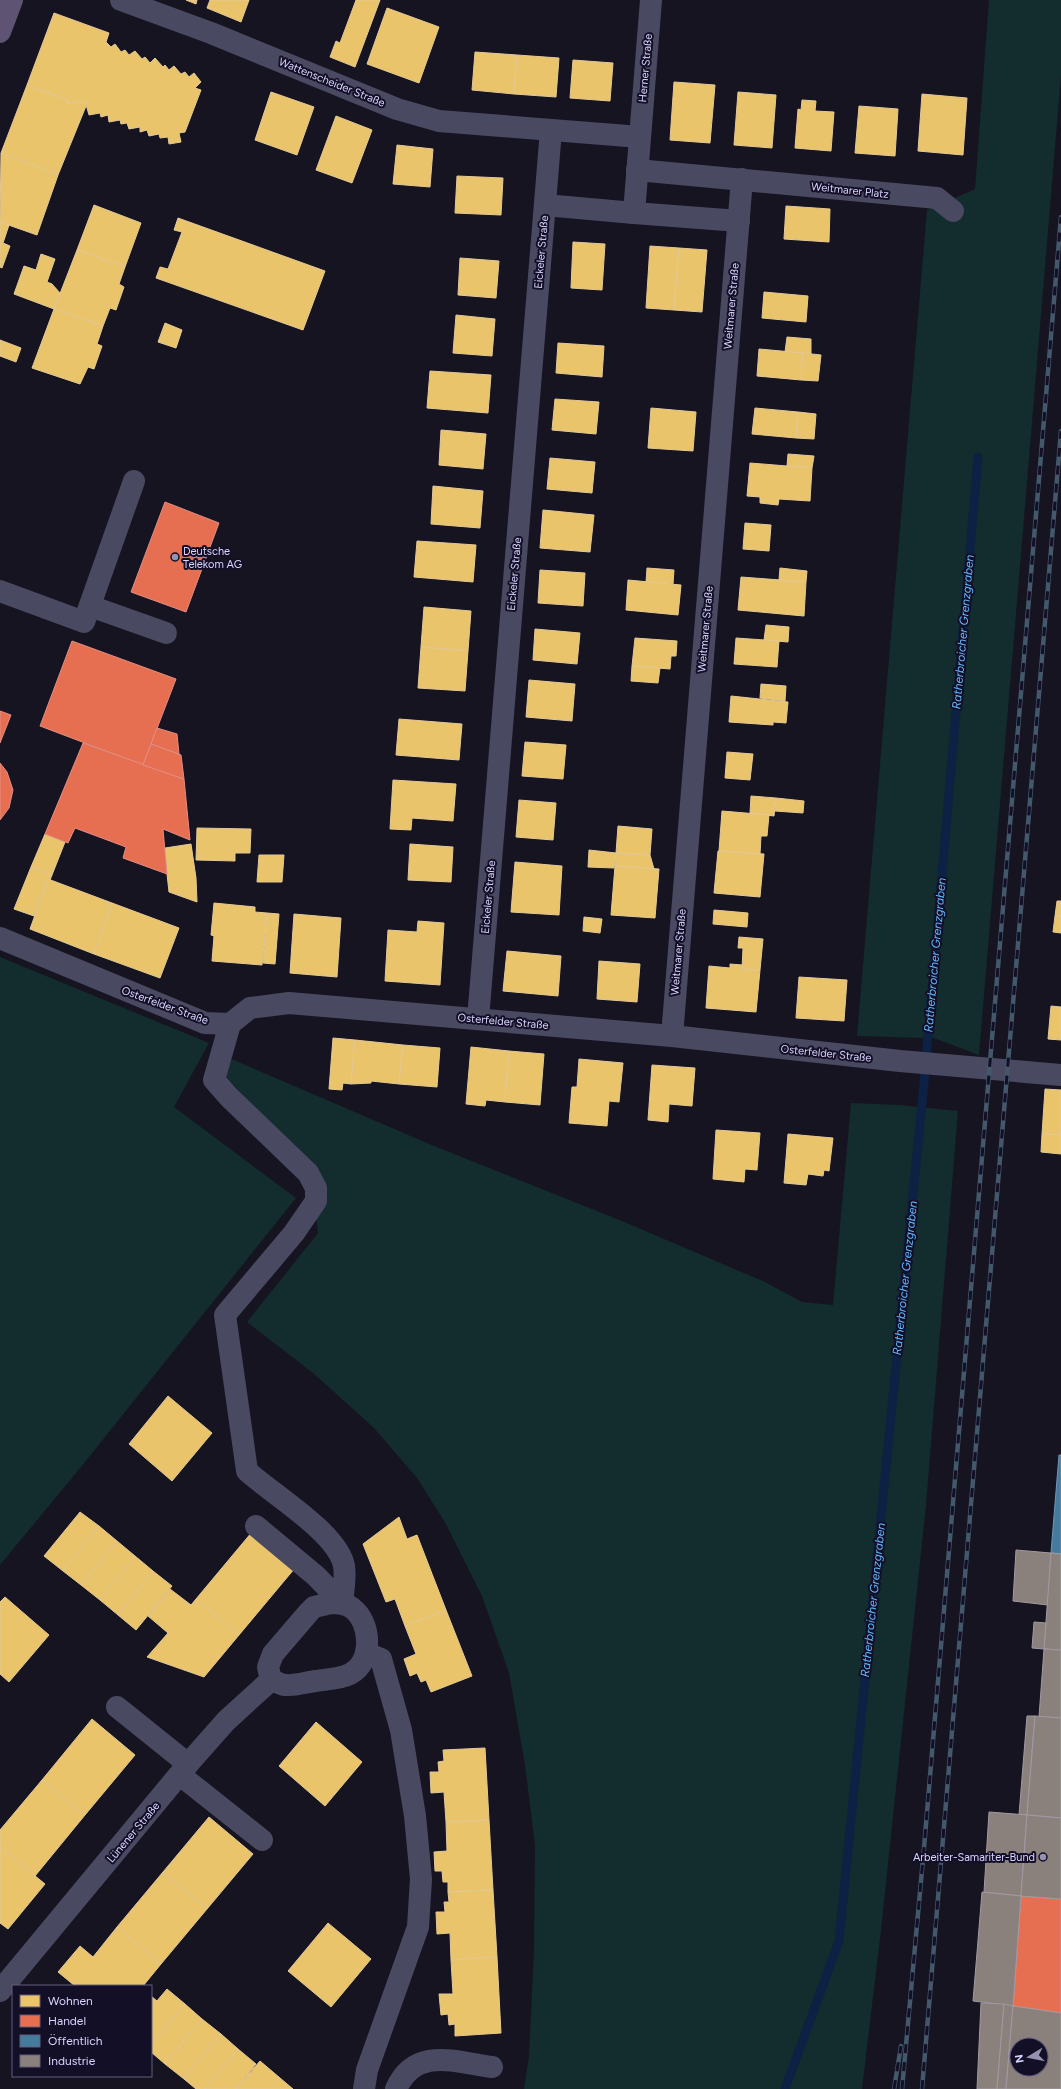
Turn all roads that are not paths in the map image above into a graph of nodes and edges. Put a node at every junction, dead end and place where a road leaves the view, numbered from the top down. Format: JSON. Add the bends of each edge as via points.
{"nodes":[{"id":1,"x":12,"y":0,"type":"edge"},
{"id":2,"x":121,"y":0,"type":"edge"},
{"id":3,"x":651,"y":0,"type":"edge"},
{"id":4,"x":0,"y":32,"type":"edge"},
{"id":5,"x":551,"y":130,"type":"junction"},
{"id":6,"x":640,"y":137,"type":"junction"},
{"id":7,"x":637,"y":170,"type":"junction"},
{"id":8,"x":742,"y":179,"type":"junction"},
{"id":9,"x":545,"y":206,"type":"junction"},
{"id":10,"x":953,"y":211,"type":"dead end"},
{"id":11,"x":634,"y":213,"type":"junction"},
{"id":12,"x":739,"y":221,"type":"junction"},
{"id":13,"x":134,"y":481,"type":"dead end"},
{"id":14,"x":0,"y":591,"type":"edge"},
{"id":15,"x":90,"y":606,"type":"junction"},
{"id":16,"x":166,"y":633,"type":"dead end"},
{"id":17,"x":0,"y":938,"type":"edge"},
{"id":18,"x":478,"y":1019,"type":"junction"},
{"id":19,"x":230,"y":1024,"type":"junction"},
{"id":20,"x":672,"y":1036,"type":"junction"},
{"id":21,"x":1061,"y":1074,"type":"edge"},
{"id":22,"x":256,"y":1526,"type":"dead end"},
{"id":23,"x":342,"y":1603,"type":"junction"},
{"id":24,"x":366,"y":1653,"type":"junction"},
{"id":25,"x":271,"y":1680,"type":"junction"},
{"id":26,"x":117,"y":1707,"type":"dead end"},
{"id":27,"x":184,"y":1769,"type":"junction"},
{"id":28,"x":262,"y":1840,"type":"dead end"},
{"id":29,"x":0,"y":1991,"type":"edge"},
{"id":30,"x":492,"y":2067,"type":"dead end"},
{"id":31,"x":364,"y":2089,"type":"edge"},
{"id":32,"x":396,"y":2089,"type":"edge"}],
"edges":[{"from":1,"to":4,"type":"main road"},
{"from":2,"to":5,"type":"street","name":"Wattenscheider Straße","via":[[397,109],[439,121]]},
{"from":3,"to":6,"type":"street","name":"Herner Straße"},
{"from":5,"to":6,"type":"street"},
{"from":5,"to":9,"type":"street","name":"Eickeler Straße"},
{"from":6,"to":7,"type":"street"},
{"from":7,"to":8,"type":"street","name":"Weitmarer Platz"},
{"from":7,"to":11,"type":"street"},
{"from":8,"to":10,"type":"street","name":"Weitmarer Platz","via":[[937,198]]},
{"from":8,"to":12,"type":"street"},
{"from":9,"to":11,"type":"street"},
{"from":9,"to":18,"type":"street","name":"Eickeler Straße"},
{"from":11,"to":12,"type":"street"},
{"from":12,"to":20,"type":"street","name":"Weitmarer Straße"},
{"from":13,"to":15,"type":"street"},
{"from":14,"to":15,"type":"street","via":[[84,622]]},
{"from":15,"to":16,"type":"street"},
{"from":17,"to":19,"type":"street","name":"Osterfelder Straße","via":[[205,1023]]},
{"from":18,"to":19,"type":"street","name":"Osterfelder Straße","via":[[289,1003],[250,1008]]},
{"from":18,"to":20,"type":"street","name":"Osterfelder Straße"},
{"from":19,"to":23,"type":"street","via":[[214,1080],[308,1172],[316,1188],[316,1201],[294,1233],[225,1314],[247,1471],[316,1522],[338,1551],[344,1567]]},
{"from":20,"to":21,"type":"street","name":"Osterfelder Straße","via":[[900,1062]]},
{"from":22,"to":23,"type":"street","via":[[316,1576]]},
{"from":23,"to":24,"type":"street","via":[[352,1608],[364,1623],[368,1643]]},
{"from":23,"to":25,"type":"street","via":[[324,1604],[314,1607],[309,1612],[273,1654],[268,1667]]},
{"from":24,"to":25,"type":"street","via":[[358,1668],[349,1674],[286,1685]]},
{"from":24,"to":31,"type":"street","via":[[381,1659],[401,1730],[415,1816],[421,1879],[418,1927],[367,2070]]},
{"from":25,"to":27,"type":"street","name":"Lünener Straße","via":[[226,1720]]},
{"from":26,"to":27,"type":"street"},
{"from":27,"to":28,"type":"street"},
{"from":27,"to":29,"type":"street","name":"Lünener Straße"},
{"from":30,"to":32,"type":"street","via":[[431,2059],[417,2064],[408,2071]]}]}
